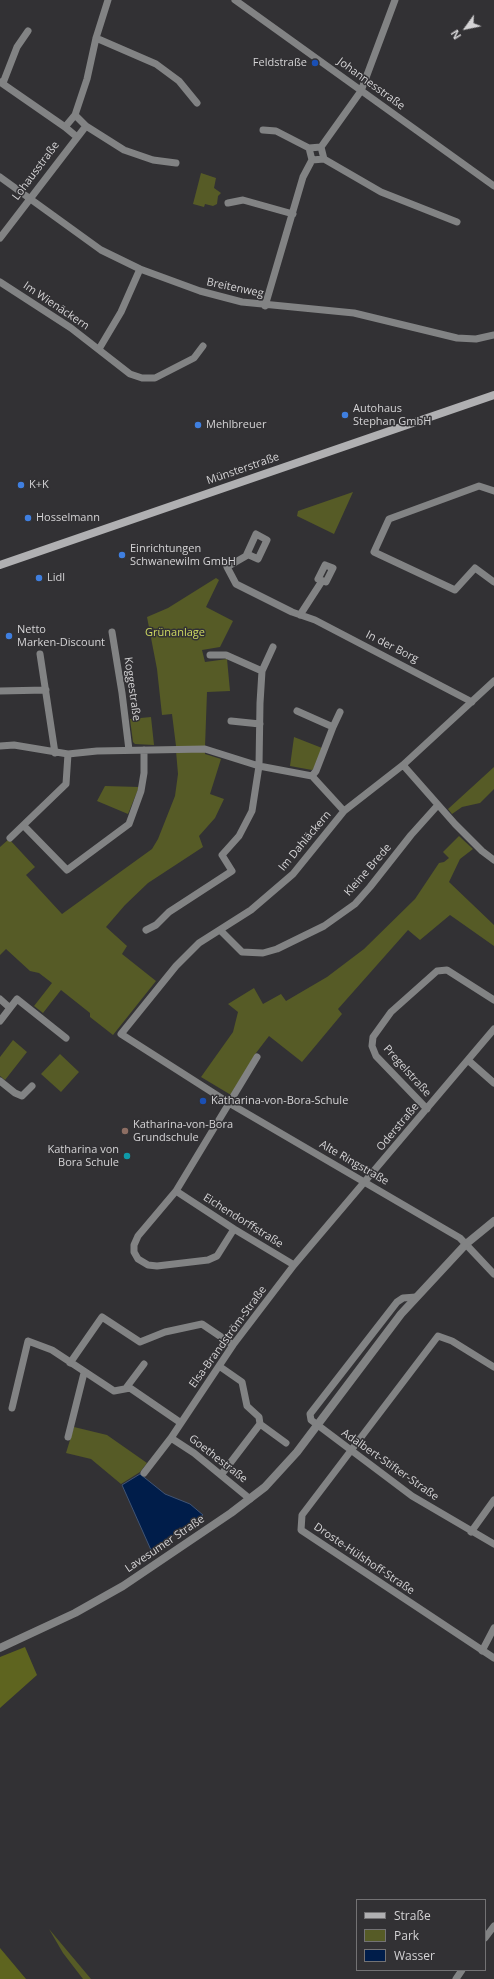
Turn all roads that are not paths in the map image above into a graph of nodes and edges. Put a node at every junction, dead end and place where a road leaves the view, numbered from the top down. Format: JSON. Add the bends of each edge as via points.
{"nodes":[{"id":1,"x":108,"y":0,"type":"edge"},
{"id":2,"x":235,"y":0,"type":"edge"},
{"id":3,"x":396,"y":0,"type":"edge"},
{"id":4,"x":28,"y":31,"type":"dead end"},
{"id":5,"x":96,"y":38,"type":"junction"},
{"id":6,"x":1,"y":82,"type":"edge"},
{"id":7,"x":361,"y":91,"type":"junction"},
{"id":8,"x":197,"y":104,"type":"dead end"},
{"id":9,"x":75,"y":115,"type":"junction"},
{"id":10,"x":86,"y":126,"type":"junction"},
{"id":11,"x":65,"y":127,"type":"junction"},
{"id":12,"x":263,"y":130,"type":"dead end"},
{"id":13,"x":77,"y":137,"type":"junction"},
{"id":14,"x":321,"y":147,"type":"junction"},
{"id":15,"x":309,"y":148,"type":"junction"},
{"id":16,"x":324,"y":159,"type":"junction"},
{"id":17,"x":312,"y":160,"type":"junction"},
{"id":18,"x":176,"y":163,"type":"dead end"},
{"id":19,"x":0,"y":177,"type":"edge"},
{"id":20,"x":494,"y":186,"type":"edge"},
{"id":21,"x":30,"y":198,"type":"junction"},
{"id":22,"x":228,"y":202,"type":"dead end"},
{"id":23,"x":293,"y":214,"type":"junction"},
{"id":24,"x":457,"y":222,"type":"dead end"},
{"id":25,"x":0,"y":238,"type":"edge"},
{"id":26,"x":140,"y":269,"type":"junction"},
{"id":27,"x":0,"y":282,"type":"edge"},
{"id":28,"x":265,"y":306,"type":"junction"},
{"id":29,"x":494,"y":335,"type":"edge"},
{"id":30,"x":203,"y":346,"type":"dead end"},
{"id":31,"x":99,"y":349,"type":"junction"},
{"id":32,"x":494,"y":395,"type":"edge"},
{"id":33,"x":494,"y":491,"type":"edge"},
{"id":34,"x":247,"y":554,"type":"dead end"},
{"id":35,"x":0,"y":565,"type":"edge"},
{"id":36,"x":322,"y":581,"type":"dead end"},
{"id":37,"x":494,"y":582,"type":"edge"},
{"id":38,"x":300,"y":615,"type":"junction"},
{"id":39,"x":112,"y":632,"type":"dead end"},
{"id":40,"x":273,"y":646,"type":"dead end"},
{"id":41,"x":40,"y":654,"type":"dead end"},
{"id":42,"x":210,"y":655,"type":"dead end"},
{"id":43,"x":262,"y":671,"type":"junction"},
{"id":44,"x":494,"y":682,"type":"edge"},
{"id":45,"x":46,"y":690,"type":"junction"},
{"id":46,"x":0,"y":691,"type":"edge"},
{"id":47,"x":472,"y":702,"type":"junction"},
{"id":48,"x":297,"y":711,"type":"dead end"},
{"id":49,"x":340,"y":712,"type":"dead end"},
{"id":50,"x":231,"y":721,"type":"dead end"},
{"id":51,"x":260,"y":724,"type":"junction"},
{"id":52,"x":333,"y":727,"type":"junction"},
{"id":53,"x":0,"y":746,"type":"edge"},
{"id":54,"x":129,"y":750,"type":"junction"},
{"id":55,"x":144,"y":750,"type":"junction"},
{"id":56,"x":55,"y":753,"type":"junction"},
{"id":57,"x":68,"y":754,"type":"junction"},
{"id":58,"x":403,"y":765,"type":"junction"},
{"id":59,"x":259,"y":766,"type":"junction"},
{"id":60,"x":312,"y":776,"type":"junction"},
{"id":61,"x":437,"y":806,"type":"junction"},
{"id":62,"x":344,"y":811,"type":"junction"},
{"id":63,"x":24,"y":826,"type":"junction"},
{"id":64,"x":10,"y":838,"type":"dead end"},
{"id":65,"x":494,"y":860,"type":"edge"},
{"id":66,"x":146,"y":930,"type":"dead end"},
{"id":67,"x":220,"y":930,"type":"junction"},
{"id":68,"x":0,"y":999,"type":"edge"},
{"id":69,"x":494,"y":1000,"type":"edge"},
{"id":70,"x":10,"y":1008,"type":"junction"},
{"id":71,"x":0,"y":1021,"type":"edge"},
{"id":72,"x":494,"y":1029,"type":"edge"},
{"id":73,"x":121,"y":1034,"type":"joint"},
{"id":74,"x":66,"y":1038,"type":"dead end"},
{"id":75,"x":257,"y":1057,"type":"dead end"},
{"id":76,"x":469,"y":1061,"type":"junction"},
{"id":77,"x":0,"y":1081,"type":"edge"},
{"id":78,"x":494,"y":1083,"type":"edge"},
{"id":79,"x":32,"y":1086,"type":"dead end"},
{"id":80,"x":229,"y":1103,"type":"junction"},
{"id":81,"x":427,"y":1109,"type":"junction"},
{"id":82,"x":366,"y":1183,"type":"junction"},
{"id":83,"x":176,"y":1191,"type":"junction"},
{"id":84,"x":494,"y":1221,"type":"edge"},
{"id":85,"x":234,"y":1230,"type":"junction"},
{"id":86,"x":466,"y":1244,"type":"junction"},
{"id":87,"x":294,"y":1265,"type":"junction"},
{"id":88,"x":494,"y":1274,"type":"edge"},
{"id":89,"x":416,"y":1297,"type":"junction"},
{"id":90,"x":233,"y":1345,"type":"junction"},
{"id":91,"x":70,"y":1363,"type":"junction"},
{"id":92,"x":144,"y":1364,"type":"dead end"},
{"id":93,"x":219,"y":1366,"type":"junction"},
{"id":94,"x":494,"y":1367,"type":"edge"},
{"id":95,"x":84,"y":1373,"type":"junction"},
{"id":96,"x":126,"y":1388,"type":"junction"},
{"id":97,"x":12,"y":1408,"type":"dead end"},
{"id":98,"x":181,"y":1423,"type":"junction"},
{"id":99,"x":260,"y":1424,"type":"junction"},
{"id":100,"x":316,"y":1425,"type":"junction"},
{"id":101,"x":68,"y":1437,"type":"dead end"},
{"id":102,"x":171,"y":1438,"type":"junction"},
{"id":103,"x":286,"y":1444,"type":"dead end"},
{"id":104,"x":351,"y":1451,"type":"junction"},
{"id":105,"x":144,"y":1473,"type":"dead end"},
{"id":106,"x":221,"y":1475,"type":"junction"},
{"id":107,"x":250,"y":1499,"type":"junction"},
{"id":108,"x":494,"y":1500,"type":"edge"},
{"id":109,"x":471,"y":1532,"type":"junction"},
{"id":110,"x":494,"y":1544,"type":"edge"},
{"id":111,"x":494,"y":1628,"type":"edge"},
{"id":112,"x":0,"y":1648,"type":"edge"},
{"id":113,"x":482,"y":1650,"type":"junction"},
{"id":114,"x":494,"y":1658,"type":"edge"},
{"id":115,"x":494,"y":1926,"type":"edge"},
{"id":116,"x":486,"y":1937,"type":"edge"}],
"edges":[{"from":1,"to":5,"type":"street"},
{"from":2,"to":7,"type":"street","name":"Johannesstraße"},
{"from":3,"to":7,"type":"street"},
{"from":4,"to":6,"type":"street","via":[[17,46]]},
{"from":5,"to":8,"type":"street","via":[[156,64],[179,81]]},
{"from":5,"to":9,"type":"street"},
{"from":6,"to":11,"type":"street"},
{"from":7,"to":14,"type":"street"},
{"from":7,"to":20,"type":"street","name":"Johannesstraße"},
{"from":9,"to":10,"type":"street"},
{"from":9,"to":11,"type":"street"},
{"from":10,"to":13,"type":"street","name":"Lohausstraße"},
{"from":10,"to":18,"type":"street","via":[[124,150],[153,160]]},
{"from":11,"to":13,"type":"street"},
{"from":12,"to":15,"type":"street","via":[[276,131]]},
{"from":13,"to":21,"type":"street","name":"Lohausstraße"},
{"from":14,"to":15,"type":"street"},
{"from":14,"to":16,"type":"street"},
{"from":15,"to":17,"type":"street"},
{"from":16,"to":17,"type":"street"},
{"from":16,"to":24,"type":"street","via":[[381,192]]},
{"from":17,"to":23,"type":"street"},
{"from":19,"to":21,"type":"street","name":"Breitenweg"},
{"from":21,"to":25,"type":"street","name":"Lohausstraße"},
{"from":21,"to":26,"type":"street","name":"Breitenweg","via":[[91,244]]},
{"from":22,"to":23,"type":"street","via":[[242,200]]},
{"from":23,"to":28,"type":"street"},
{"from":26,"to":28,"type":"street","name":"Breitenweg","via":[[200,291]]},
{"from":26,"to":31,"type":"street","via":[[121,312]]},
{"from":27,"to":31,"type":"street","name":"Im Wienäckern"},
{"from":28,"to":29,"type":"street","name":"Breitenweg","via":[[354,313],[457,338],[476,339]]},
{"from":30,"to":31,"type":"street","name":"Im Wienäckern","via":[[194,358],[155,378],[142,378],[130,374]]},
{"from":32,"to":35,"type":"main road","name":"Münsterstraße"},
{"from":33,"to":37,"type":"street","via":[[479,486],[389,519],[374,552],[455,590],[475,568]]},
{"from":34,"to":38,"type":"street","name":"In der Borg","via":[[227,567],[236,584]]},
{"from":36,"to":38,"type":"street"},
{"from":38,"to":47,"type":"street","name":"In der Borg","via":[[315,620]]},
{"from":39,"to":54,"type":"street","name":"Koggestraße"},
{"from":40,"to":43,"type":"street"},
{"from":41,"to":45,"type":"street"},
{"from":42,"to":43,"type":"street","via":[[226,655]]},
{"from":43,"to":51,"type":"street"},
{"from":44,"to":47,"type":"street","name":"Im Dahläckern"},
{"from":45,"to":46,"type":"street"},
{"from":45,"to":56,"type":"street"},
{"from":47,"to":58,"type":"street","name":"Im Dahläckern"},
{"from":48,"to":52,"type":"street"},
{"from":49,"to":52,"type":"street"},
{"from":50,"to":51,"type":"street"},
{"from":51,"to":59,"type":"street"},
{"from":52,"to":60,"type":"street"},
{"from":53,"to":56,"type":"street","via":[[14,745]]},
{"from":54,"to":55,"type":"street"},
{"from":54,"to":57,"type":"street"},
{"from":55,"to":59,"type":"street","via":[[204,750]]},
{"from":55,"to":63,"type":"street","via":[[141,791],[129,824],[67,870]]},
{"from":56,"to":57,"type":"street"},
{"from":57,"to":63,"type":"street","via":[[66,784]]},
{"from":58,"to":61,"type":"street"},
{"from":58,"to":62,"type":"street","name":"Im Dahläckern"},
{"from":59,"to":60,"type":"street"},
{"from":59,"to":66,"type":"street","via":[[252,811],[239,836],[222,855],[232,871]]},
{"from":60,"to":62,"type":"street"},
{"from":61,"to":65,"type":"street"},
{"from":61,"to":67,"type":"street","name":"Kleine Brede","via":[[355,904],[324,926],[277,949],[263,953],[242,952]]},
{"from":62,"to":67,"type":"street","name":"Im Dahläckern","via":[[293,874],[251,910]]},
{"from":63,"to":64,"type":"street"},
{"from":67,"to":73,"type":"street","name":"Im Dahläckern","via":[[199,943],[176,966]]},
{"from":68,"to":70,"type":"street"},
{"from":69,"to":81,"type":"street","name":"Pregelstraße","via":[[447,970],[437,971],[391,1012],[373,1037],[372,1046],[376,1056]]},
{"from":70,"to":71,"type":"street"},
{"from":70,"to":74,"type":"street","via":[[16,999]]},
{"from":72,"to":76,"type":"street","name":"Oderstraße"},
{"from":73,"to":80,"type":"street","name":"Alte Ringstraße"},
{"from":75,"to":80,"type":"street"},
{"from":76,"to":78,"type":"street"},
{"from":76,"to":81,"type":"street","name":"Oderstraße"},
{"from":77,"to":79,"type":"street","via":[[22,1096]]},
{"from":80,"to":82,"type":"street","name":"Alte Ringstraße"},
{"from":80,"to":83,"type":"street"},
{"from":81,"to":82,"type":"street","name":"Oderstraße"},
{"from":82,"to":86,"type":"street","name":"Alte Ringstraße"},
{"from":82,"to":87,"type":"street"},
{"from":83,"to":85,"type":"street","name":"Eichendorffstraße"},
{"from":83,"to":85,"type":"street","via":[[138,1236],[134,1245],[138,1259],[148,1265],[157,1266],[208,1260],[217,1256]]},
{"from":84,"to":86,"type":"street","name":"Lavesumer Straße"},
{"from":85,"to":87,"type":"street","name":"Eichendorffstraße"},
{"from":86,"to":88,"type":"street","name":"Alte Ringstraße"},
{"from":86,"to":89,"type":"street","name":"Lavesumer Straße"},
{"from":87,"to":90,"type":"street","name":"Elsa-Brandström-Straße"},
{"from":89,"to":100,"type":"street","name":"Lavesumer Straße"},
{"from":89,"to":100,"type":"street","via":[[403,1298],[397,1302],[347,1364],[310,1414]]},
{"from":90,"to":91,"type":"street","via":[[202,1324],[165,1332],[140,1342],[102,1317]]},
{"from":90,"to":93,"type":"street","name":"Elsa-Brandström-Straße"},
{"from":91,"to":95,"type":"street","name":"Goethestraße"},
{"from":91,"to":97,"type":"street","name":"Goethestraße","via":[[52,1350],[28,1341]]},
{"from":92,"to":96,"type":"street"},
{"from":93,"to":98,"type":"street","name":"Elsa-Brandström-Straße"},
{"from":93,"to":99,"type":"street","via":[[242,1382],[247,1406],[259,1417]]},
{"from":94,"to":104,"type":"street","via":[[452,1341],[438,1336]]},
{"from":95,"to":96,"type":"street","name":"Goethestraße","via":[[114,1391]]},
{"from":95,"to":101,"type":"street"},
{"from":96,"to":98,"type":"street","name":"Goethestraße","via":[[130,1388]]},
{"from":98,"to":102,"type":"street","name":"Goethestraße"},
{"from":99,"to":103,"type":"street"},
{"from":99,"to":106,"type":"street"},
{"from":100,"to":104,"type":"street","name":"Adalbert-Stifter-Straße"},
{"from":100,"to":107,"type":"street","name":"Lavesumer Straße","via":[[281,1470]]},
{"from":102,"to":105,"type":"street","name":"Goethestraße"},
{"from":102,"to":106,"type":"street","name":"Goethestraße"},
{"from":104,"to":109,"type":"street","name":"Adalbert-Stifter-Straße","via":[[412,1496]]},
{"from":104,"to":113,"type":"street","name":"Droste-Hülshoff-Straße","via":[[302,1515],[301,1530]]},
{"from":106,"to":107,"type":"street","name":"Goethestraße"},
{"from":107,"to":112,"type":"street","name":"Lavesumer Straße","via":[[110,1594],[54,1624]]},
{"from":108,"to":109,"type":"street"},
{"from":109,"to":110,"type":"street","name":"Adalbert-Stifter-Straße"},
{"from":111,"to":113,"type":"street"},
{"from":113,"to":114,"type":"street","name":"Droste-Hülshoff-Straße"},
{"from":115,"to":116,"type":"street"}]}
